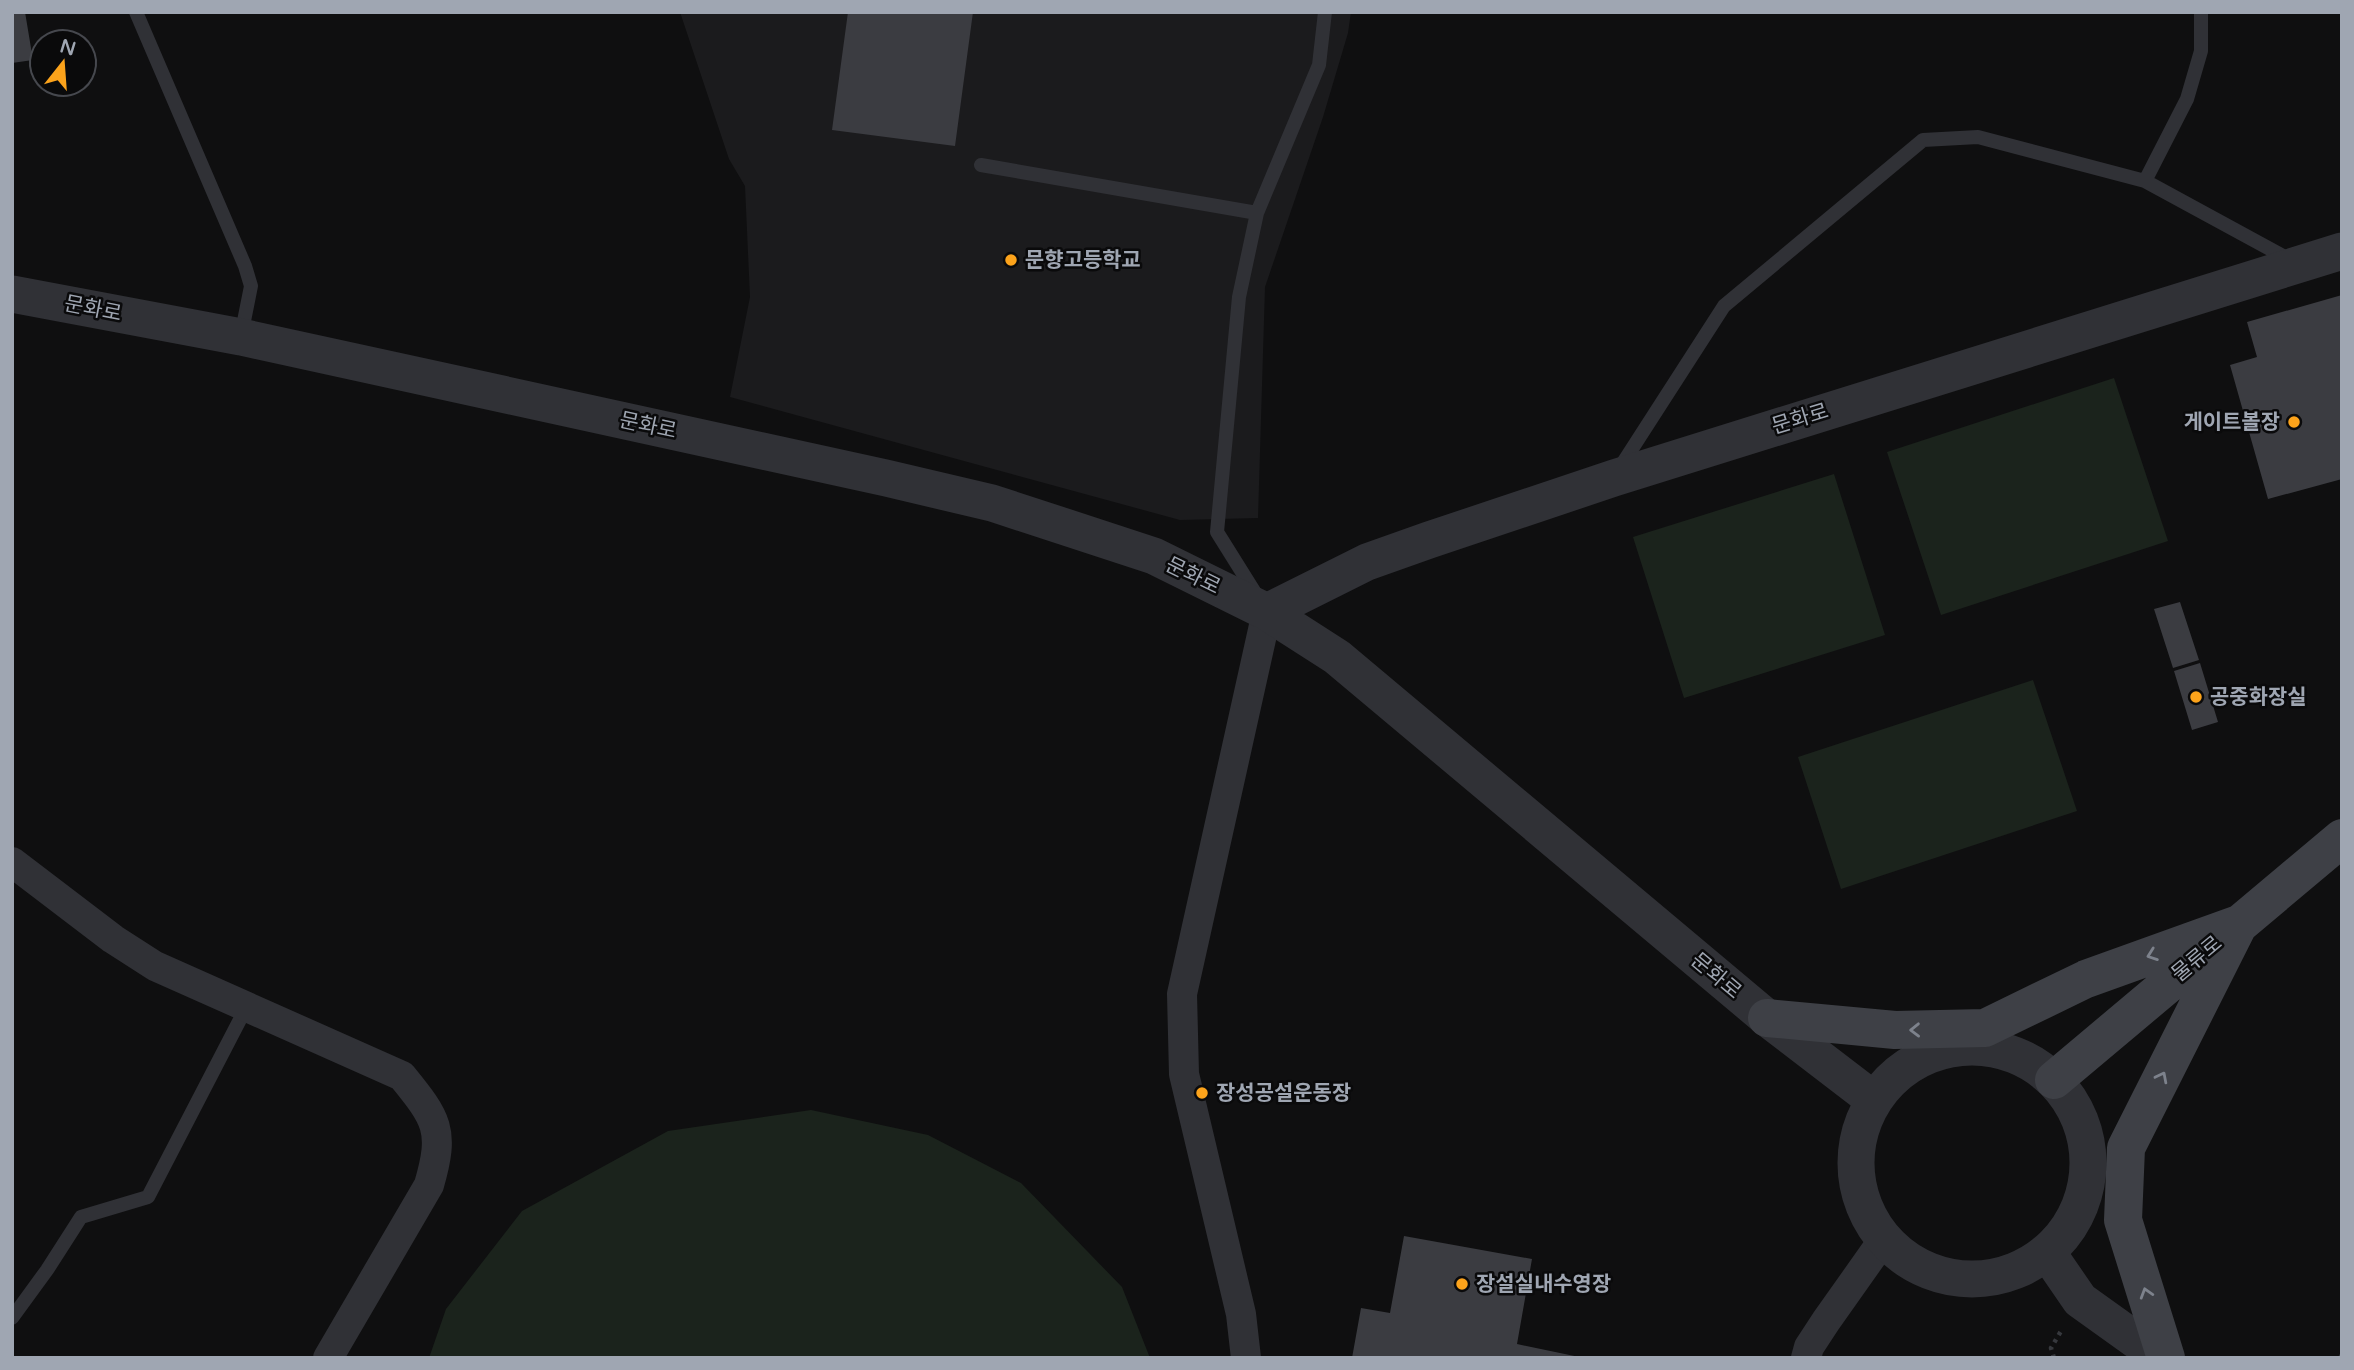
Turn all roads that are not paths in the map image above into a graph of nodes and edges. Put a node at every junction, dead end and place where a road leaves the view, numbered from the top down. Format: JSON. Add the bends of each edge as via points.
{"nodes":[{"id":1,"x":136,"y":12,"type":"edge"},
{"id":2,"x":1325,"y":12,"type":"edge"},
{"id":3,"x":2201,"y":12,"type":"edge"},
{"id":4,"x":981,"y":165,"type":"dead end"},
{"id":5,"x":2145,"y":181,"type":"junction"},
{"id":6,"x":1257,"y":213,"type":"junction"},
{"id":7,"x":2342,"y":251,"type":"edge"},
{"id":8,"x":2296,"y":263,"type":"junction"},
{"id":9,"x":12,"y":294,"type":"edge"},
{"id":10,"x":241,"y":337,"type":"junction"},
{"id":11,"x":1614,"y":478,"type":"junction"},
{"id":12,"x":1267,"y":612,"type":"junction"},
{"id":13,"x":2342,"y":838,"type":"edge"},
{"id":14,"x":12,"y":862,"type":"edge"},
{"id":15,"x":2239,"y":923,"type":"junction"},
{"id":16,"x":246,"y":1007,"type":"junction"},
{"id":17,"x":1767,"y":1018,"type":"junction"},
{"id":18,"x":2054,"y":1080,"type":"junction"},
{"id":19,"x":1874,"y":1100,"type":"junction"},
{"id":20,"x":1884,"y":1239,"type":"junction"},
{"id":21,"x":2047,"y":1252,"type":"junction"},
{"id":22,"x":12,"y":1318,"type":"edge"},
{"id":23,"x":328,"y":1358,"type":"edge"},
{"id":24,"x":1246,"y":1358,"type":"edge"},
{"id":25,"x":1806,"y":1358,"type":"edge"},
{"id":26,"x":2163,"y":1358,"type":"edge"}],
"edges":[{"from":1,"to":10,"type":"lane","via":[[245,266],[251,286]]},
{"from":2,"to":6,"type":"lane","via":[[1319,65]]},
{"from":3,"to":5,"type":"lane","via":[[2201,51],[2187,99]]},
{"from":4,"to":6,"type":"lane"},
{"from":5,"to":8,"type":"lane"},
{"from":5,"to":11,"type":"lane","via":[[1978,138],[1923,140],[1724,306]]},
{"from":6,"to":12,"type":"lane","via":[[1239,297],[1217,532]]},
{"from":7,"to":8,"type":"street","name":"문화로"},
{"from":8,"to":11,"type":"street","name":"문화로"},
{"from":9,"to":10,"type":"street","name":"문화로"},
{"from":10,"to":12,"type":"street","name":"문화로","via":[[992,503],[1154,556]]},
{"from":11,"to":12,"type":"street","name":"문화로","via":[[1367,562]]},
{"from":12,"to":17,"type":"street","name":"문화로","via":[[1337,657]]},
{"from":12,"to":24,"type":"street","via":[[1182,994],[1184,1074],[1241,1314]]},
{"from":13,"to":15,"type":"main road","name":"물류로"},
{"from":14,"to":16,"type":"street","via":[[145,959]]},
{"from":15,"to":17,"type":"main road","one_way":true,"via":[[2086,979],[1985,1028],[1895,1031]]},
{"from":15,"to":18,"type":"main road","name":"물류로"},
{"from":26,"to":15,"type":"main road","one_way":true,"via":[[2123,1220],[2126,1148]]},
{"from":16,"to":22,"type":"lane","via":[[148,1197],[80,1217]]},
{"from":16,"to":23,"type":"street","via":[[402,1076],[422,1100],[438,1133],[429,1185]]},
{"from":17,"to":19,"type":"street","name":"문화로"},
{"from":18,"to":19,"type":"street","via":[[2026,1060],[1993,1049],[1959,1048],[1926,1056],[1896,1074]]},
{"from":18,"to":21,"type":"street","via":[[2076,1110],[2087,1146],[2087,1183],[2075,1219]]},
{"from":19,"to":20,"type":"street","via":[[1859,1134],[1856,1171],[1864,1208]]},
{"from":20,"to":21,"type":"street","via":[[1912,1264],[1947,1277],[1985,1279],[2021,1269]]},
{"from":20,"to":25,"type":"street","via":[[1826,1321]]},
{"from":21,"to":26,"type":"street","via":[[2080,1300]]}]}
